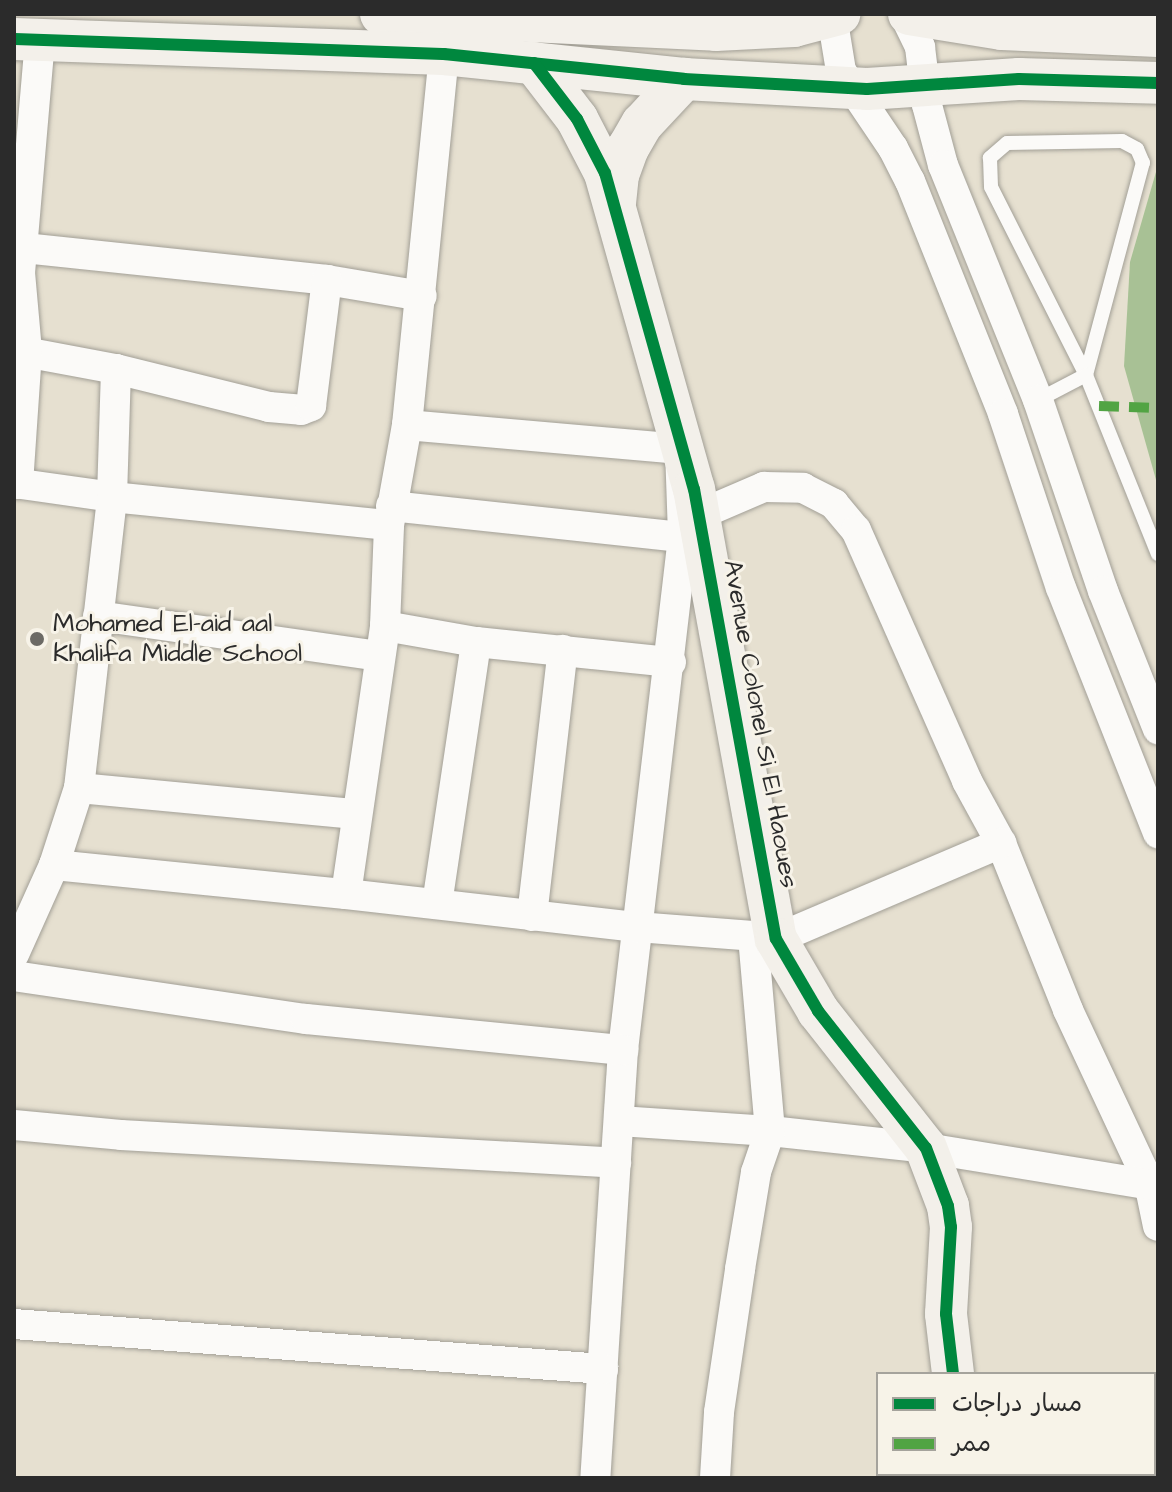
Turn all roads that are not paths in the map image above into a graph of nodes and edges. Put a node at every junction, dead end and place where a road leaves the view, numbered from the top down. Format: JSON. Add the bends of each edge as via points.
{"nodes":[{"id":1,"x":381,"y":14,"type":"edge"},
{"id":2,"x":907,"y":14,"type":"edge"},
{"id":3,"x":836,"y":15,"type":"edge"},
{"id":4,"x":1158,"y":36,"type":"edge"},
{"id":5,"x":27,"y":40,"type":"edge"},
{"id":6,"x":444,"y":54,"type":"junction"},
{"id":7,"x":534,"y":63,"type":"junction"},
{"id":8,"x":684,"y":79,"type":"junction"},
{"id":9,"x":1158,"y":83,"type":"edge"},
{"id":10,"x":925,"y":85,"type":"junction"},
{"id":11,"x":849,"y":87,"type":"junction"},
{"id":12,"x":615,"y":203,"type":"junction"},
{"id":13,"x":19,"y":264,"type":"edge"},
{"id":14,"x":327,"y":280,"type":"junction"},
{"id":15,"x":422,"y":296,"type":"junction"},
{"id":16,"x":20,"y":350,"type":"edge"},
{"id":17,"x":116,"y":369,"type":"junction"},
{"id":18,"x":1086,"y":375,"type":"junction"},
{"id":19,"x":1038,"y":400,"type":"junction"},
{"id":20,"x":407,"y":425,"type":"junction"},
{"id":21,"x":680,"y":449,"type":"junction"},
{"id":22,"x":16,"y":484,"type":"edge"},
{"id":23,"x":112,"y":497,"type":"junction"},
{"id":24,"x":390,"y":515,"type":"junction"},
{"id":25,"x":692,"y":525,"type":"junction"},
{"id":26,"x":1158,"y":554,"type":"edge"},
{"id":27,"x":98,"y":616,"type":"junction"},
{"id":28,"x":385,"y":626,"type":"junction"},
{"id":29,"x":476,"y":642,"type":"junction"},
{"id":30,"x":563,"y":650,"type":"junction"},
{"id":31,"x":379,"y":656,"type":"junction"},
{"id":32,"x":671,"y":662,"type":"junction"},
{"id":33,"x":1158,"y":729,"type":"edge"},
{"id":34,"x":79,"y":788,"type":"junction"},
{"id":35,"x":356,"y":814,"type":"junction"},
{"id":36,"x":1158,"y":833,"type":"edge"},
{"id":37,"x":1001,"y":843,"type":"junction"},
{"id":38,"x":54,"y":865,"type":"junction"},
{"id":39,"x":346,"y":894,"type":"junction"},
{"id":40,"x":437,"y":904,"type":"junction"},
{"id":41,"x":532,"y":916,"type":"junction"},
{"id":42,"x":637,"y":927,"type":"junction"},
{"id":43,"x":768,"y":936,"type":"junction"},
{"id":44,"x":14,"y":954,"type":"edge"},
{"id":45,"x":14,"y":976,"type":"edge"},
{"id":46,"x":623,"y":1050,"type":"junction"},
{"id":47,"x":619,"y":1121,"type":"junction"},
{"id":48,"x":14,"y":1125,"type":"edge"},
{"id":49,"x":770,"y":1131,"type":"junction"},
{"id":50,"x":926,"y":1148,"type":"junction"},
{"id":51,"x":616,"y":1163,"type":"junction"},
{"id":52,"x":1153,"y":1184,"type":"edge"},
{"id":53,"x":1158,"y":1226,"type":"edge"},
{"id":54,"x":14,"y":1324,"type":"edge"},
{"id":55,"x":603,"y":1369,"type":"junction"},
{"id":56,"x":953,"y":1372,"type":"edge"},
{"id":57,"x":595,"y":1478,"type":"edge"},
{"id":58,"x":715,"y":1478,"type":"edge"}],
"edges":[{"from":1,"to":3,"type":"street","via":[[716,30],[794,26]]},
{"from":2,"to":4,"type":"street","via":[[1002,29]]},
{"from":2,"to":10,"type":"street","via":[[920,47]]},
{"from":3,"to":11,"type":"street","via":[[836,53]]},
{"from":5,"to":6,"type":"street"},
{"from":5,"to":13,"type":"street"},
{"from":6,"to":7,"type":"street"},
{"from":6,"to":15,"type":"street"},
{"from":7,"to":8,"type":"street"},
{"from":7,"to":12,"type":"street","name":"Avenue Colonel Si El Haoues","via":[[585,132]]},
{"from":8,"to":11,"type":"street"},
{"from":8,"to":12,"type":"street","name":"Avenue Colonel Si El Haoues","via":[[642,124],[628,148]]},
{"from":9,"to":10,"type":"street","via":[[1019,79]]},
{"from":10,"to":11,"type":"street"},
{"from":10,"to":19,"type":"street","via":[[943,165]]},
{"from":11,"to":36,"type":"street","via":[[910,181],[1003,414],[1061,588]]},
{"from":12,"to":21,"type":"street","name":"Avenue Colonel Si El Haoues"},
{"from":13,"to":14,"type":"street"},
{"from":13,"to":16,"type":"street"},
{"from":14,"to":15,"type":"street"},
{"from":14,"to":17,"type":"street","via":[[311,406],[269,407]]},
{"from":15,"to":20,"type":"street"},
{"from":16,"to":17,"type":"street"},
{"from":16,"to":22,"type":"street"},
{"from":17,"to":23,"type":"street"},
{"from":18,"to":18,"type":"lane","via":[[1143,163],[1137,149],[1122,141],[1007,143],[990,158],[991,187]]},
{"from":18,"to":19,"type":"lane"},
{"from":18,"to":26,"type":"lane"},
{"from":19,"to":33,"type":"street","via":[[1103,591]]},
{"from":20,"to":21,"type":"street"},
{"from":20,"to":24,"type":"street"},
{"from":21,"to":25,"type":"street","name":"Avenue Colonel Si El Haoues"},
{"from":22,"to":23,"type":"street"},
{"from":23,"to":24,"type":"street"},
{"from":23,"to":27,"type":"street"},
{"from":24,"to":25,"type":"street"},
{"from":24,"to":28,"type":"street"},
{"from":25,"to":32,"type":"street"},
{"from":25,"to":37,"type":"street","via":[[764,487],[803,488],[834,504],[856,530],[967,781]]},
{"from":25,"to":43,"type":"street","name":"Avenue Colonel Si El Haoues"},
{"from":27,"to":31,"type":"street"},
{"from":27,"to":34,"type":"street"},
{"from":28,"to":29,"type":"street"},
{"from":28,"to":31,"type":"street"},
{"from":29,"to":30,"type":"street"},
{"from":29,"to":40,"type":"street"},
{"from":30,"to":32,"type":"street"},
{"from":30,"to":41,"type":"street"},
{"from":31,"to":35,"type":"street"},
{"from":32,"to":42,"type":"street"},
{"from":34,"to":35,"type":"street"},
{"from":34,"to":38,"type":"street"},
{"from":35,"to":39,"type":"street"},
{"from":37,"to":43,"type":"street"},
{"from":37,"to":52,"type":"street","via":[[1068,1010]]},
{"from":38,"to":39,"type":"street"},
{"from":38,"to":44,"type":"street"},
{"from":39,"to":40,"type":"street"},
{"from":40,"to":41,"type":"street"},
{"from":41,"to":42,"type":"street"},
{"from":42,"to":43,"type":"street"},
{"from":42,"to":46,"type":"street"},
{"from":43,"to":49,"type":"street"},
{"from":43,"to":50,"type":"street","name":"Avenue Colonel Si El Haoues","via":[[818,1011]]},
{"from":45,"to":46,"type":"street","via":[[306,1019]]},
{"from":46,"to":47,"type":"street"},
{"from":47,"to":49,"type":"street"},
{"from":47,"to":51,"type":"street"},
{"from":48,"to":51,"type":"street"},
{"from":49,"to":50,"type":"street"},
{"from":49,"to":58,"type":"street","via":[[756,1172],[740,1269]]},
{"from":50,"to":52,"type":"street"},
{"from":50,"to":56,"type":"street","name":"Avenue Colonel Si El Haoues","via":[[951,1227],[946,1314]]},
{"from":51,"to":55,"type":"street"},
{"from":52,"to":53,"type":"street"},
{"from":54,"to":55,"type":"street"},
{"from":55,"to":57,"type":"street"}]}
